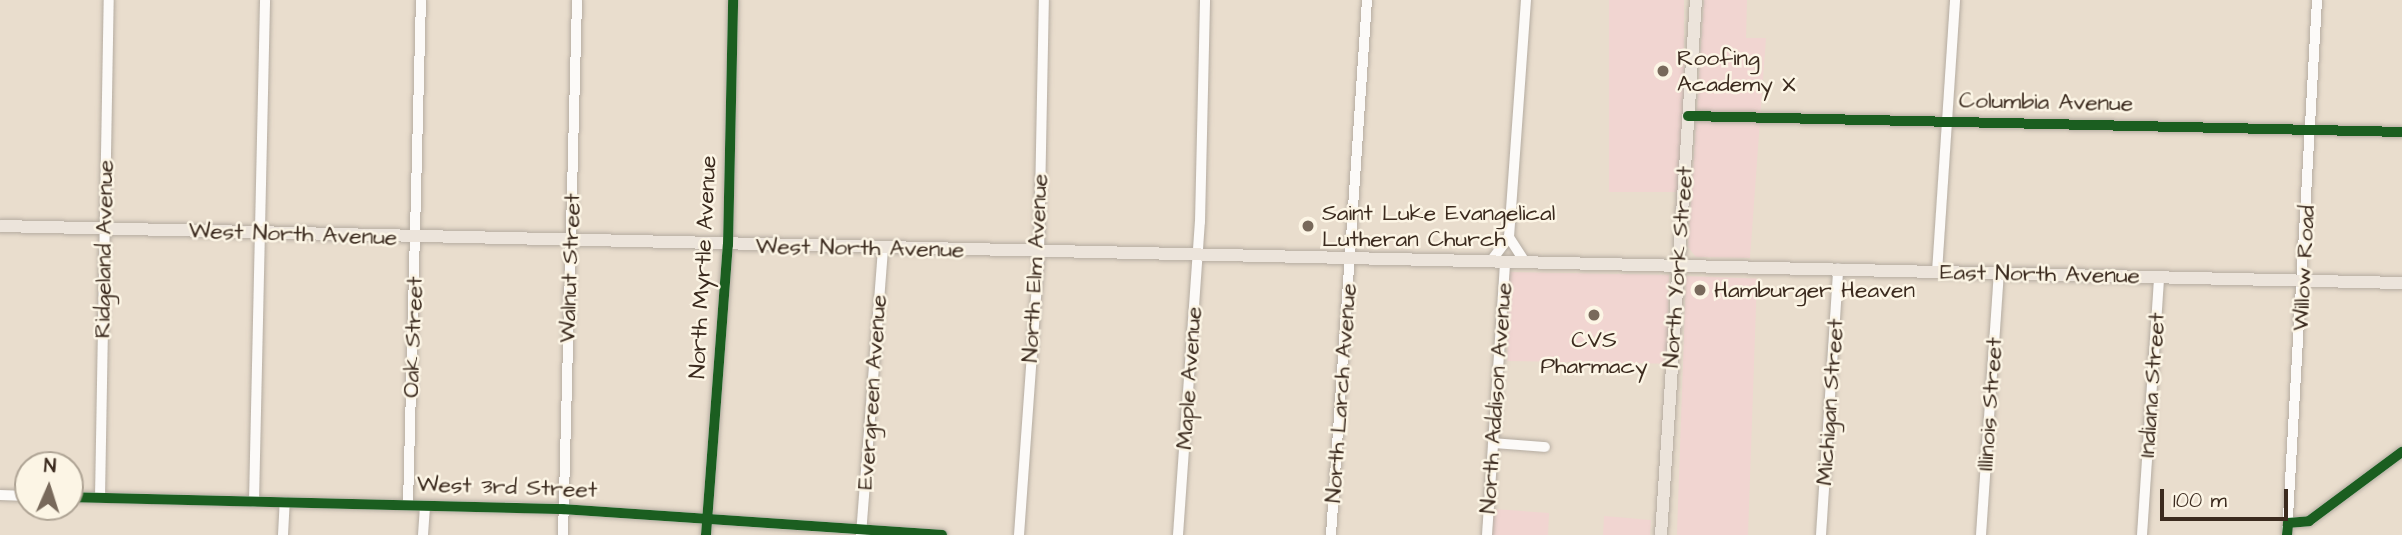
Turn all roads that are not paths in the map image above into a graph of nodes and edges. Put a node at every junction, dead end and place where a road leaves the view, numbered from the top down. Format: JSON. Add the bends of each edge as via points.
{"nodes":[{"id":1,"x":109,"y":0,"type":"edge"},
{"id":2,"x":265,"y":0,"type":"edge"},
{"id":3,"x":421,"y":0,"type":"edge"},
{"id":4,"x":577,"y":0,"type":"edge"},
{"id":5,"x":733,"y":0,"type":"edge"},
{"id":6,"x":1044,"y":0,"type":"edge"},
{"id":7,"x":1205,"y":0,"type":"edge"},
{"id":8,"x":1367,"y":0,"type":"edge"},
{"id":9,"x":1526,"y":0,"type":"edge"},
{"id":10,"x":1696,"y":0,"type":"edge"},
{"id":11,"x":1955,"y":0,"type":"edge"},
{"id":12,"x":2317,"y":0,"type":"edge"},
{"id":13,"x":1688,"y":116,"type":"junction"},
{"id":14,"x":1947,"y":121,"type":"junction"},
{"id":15,"x":2310,"y":129,"type":"junction"},
{"id":16,"x":2402,"y":132,"type":"edge"},
{"id":17,"x":0,"y":226,"type":"edge"},
{"id":18,"x":104,"y":228,"type":"junction"},
{"id":19,"x":259,"y":232,"type":"junction"},
{"id":20,"x":415,"y":237,"type":"junction"},
{"id":21,"x":1509,"y":237,"type":"junction"},
{"id":22,"x":572,"y":241,"type":"junction"},
{"id":23,"x":728,"y":245,"type":"junction"},
{"id":24,"x":883,"y":249,"type":"junction"},
{"id":25,"x":1039,"y":253,"type":"junction"},
{"id":26,"x":1197,"y":256,"type":"junction"},
{"id":27,"x":1350,"y":258,"type":"junction"},
{"id":28,"x":1491,"y":261,"type":"junction"},
{"id":29,"x":1505,"y":262,"type":"junction"},
{"id":30,"x":1525,"y":262,"type":"junction"},
{"id":31,"x":1678,"y":265,"type":"junction"},
{"id":32,"x":1839,"y":269,"type":"junction"},
{"id":33,"x":1937,"y":272,"type":"junction"},
{"id":34,"x":1999,"y":273,"type":"junction"},
{"id":35,"x":2159,"y":277,"type":"junction"},
{"id":36,"x":2304,"y":281,"type":"junction"},
{"id":37,"x":2402,"y":283,"type":"edge"},
{"id":38,"x":1493,"y":443,"type":"junction"},
{"id":39,"x":1545,"y":447,"type":"dead end"},
{"id":40,"x":2402,"y":452,"type":"edge"},
{"id":41,"x":84,"y":497,"type":"edge"},
{"id":42,"x":100,"y":498,"type":"junction"},
{"id":43,"x":254,"y":502,"type":"junction"},
{"id":44,"x":285,"y":502,"type":"junction"},
{"id":45,"x":408,"y":505,"type":"junction"},
{"id":46,"x":425,"y":506,"type":"junction"},
{"id":47,"x":564,"y":509,"type":"junction"},
{"id":48,"x":708,"y":520,"type":"junction"},
{"id":49,"x":2288,"y":523,"type":"junction"},
{"id":50,"x":861,"y":532,"type":"edge"},
{"id":51,"x":283,"y":535,"type":"edge"},
{"id":52,"x":423,"y":535,"type":"edge"},
{"id":53,"x":563,"y":535,"type":"edge"},
{"id":54,"x":706,"y":535,"type":"edge"},
{"id":55,"x":942,"y":535,"type":"edge"},
{"id":56,"x":1019,"y":535,"type":"edge"},
{"id":57,"x":1178,"y":535,"type":"edge"},
{"id":58,"x":1331,"y":535,"type":"edge"},
{"id":59,"x":1487,"y":535,"type":"edge"},
{"id":60,"x":1661,"y":535,"type":"edge"},
{"id":61,"x":1821,"y":535,"type":"edge"},
{"id":62,"x":1981,"y":535,"type":"edge"},
{"id":63,"x":2143,"y":535,"type":"edge"},
{"id":64,"x":2287,"y":535,"type":"edge"}],
"edges":[{"from":1,"to":18,"type":"street","name":"Ridgeland Avenue"},
{"from":2,"to":19,"type":"street"},
{"from":3,"to":20,"type":"street","name":"Oak Street"},
{"from":4,"to":22,"type":"street","name":"Walnut Street"},
{"from":5,"to":23,"type":"street","name":"North Myrtle Avenue"},
{"from":6,"to":25,"type":"street","name":"North Elm Avenue"},
{"from":7,"to":26,"type":"street","name":"Maple Avenue"},
{"from":8,"to":27,"type":"street","name":"North Larch Avenue"},
{"from":9,"to":21,"type":"street"},
{"from":10,"to":13,"type":"main road","name":"North York Street"},
{"from":11,"to":14,"type":"street"},
{"from":12,"to":15,"type":"street","name":"Willow Road"},
{"from":13,"to":14,"type":"street","name":"Columbia Avenue"},
{"from":13,"to":31,"type":"main road","name":"North York Street"},
{"from":14,"to":15,"type":"street","name":"Columbia Avenue"},
{"from":14,"to":33,"type":"street"},
{"from":15,"to":16,"type":"street","name":"Columbia Avenue"},
{"from":15,"to":36,"type":"street","name":"Willow Road"},
{"from":17,"to":18,"type":"main road","name":"West North Avenue"},
{"from":18,"to":19,"type":"main road","name":"West North Avenue"},
{"from":18,"to":42,"type":"street","name":"Ridgeland Avenue"},
{"from":19,"to":20,"type":"main road","name":"West North Avenue"},
{"from":19,"to":43,"type":"street"},
{"from":20,"to":22,"type":"main road","name":"West North Avenue"},
{"from":20,"to":45,"type":"street","name":"Oak Street"},
{"from":21,"to":28,"type":"street","name":"North Addison Avenue"},
{"from":21,"to":30,"type":"street","name":"North Addison Avenue"},
{"from":22,"to":23,"type":"main road","name":"West North Avenue"},
{"from":22,"to":47,"type":"street","name":"Walnut Street"},
{"from":23,"to":24,"type":"main road","name":"West North Avenue"},
{"from":23,"to":48,"type":"street","name":"North Myrtle Avenue"},
{"from":24,"to":25,"type":"main road","name":"West North Avenue"},
{"from":24,"to":50,"type":"street","name":"Evergreen Avenue"},
{"from":25,"to":26,"type":"main road","name":"West North Avenue"},
{"from":25,"to":56,"type":"street","name":"North Elm Avenue"},
{"from":26,"to":27,"type":"main road","name":"West North Avenue"},
{"from":26,"to":57,"type":"street","name":"Maple Avenue"},
{"from":27,"to":28,"type":"main road","name":"West North Avenue"},
{"from":27,"to":58,"type":"street","name":"North Larch Avenue"},
{"from":28,"to":29,"type":"main road","name":"West North Avenue"},
{"from":29,"to":30,"type":"main road","name":"West North Avenue"},
{"from":29,"to":38,"type":"street","name":"North Addison Avenue"},
{"from":30,"to":31,"type":"main road","name":"West North Avenue"},
{"from":31,"to":32,"type":"main road","name":"East North Avenue"},
{"from":31,"to":60,"type":"main road","name":"North York Street"},
{"from":32,"to":33,"type":"main road","name":"East North Avenue"},
{"from":32,"to":61,"type":"street","name":"Michigan Street"},
{"from":33,"to":34,"type":"main road","name":"East North Avenue"},
{"from":34,"to":35,"type":"main road","name":"East North Avenue"},
{"from":34,"to":62,"type":"street","name":"Illinois Street"},
{"from":35,"to":36,"type":"main road","name":"East North Avenue"},
{"from":35,"to":63,"type":"street","name":"Indiana Street"},
{"from":36,"to":37,"type":"main road","name":"East North Avenue"},
{"from":36,"to":49,"type":"street","name":"Willow Road"},
{"from":38,"to":39,"type":"street"},
{"from":38,"to":59,"type":"street","name":"North Addison Avenue"},
{"from":40,"to":49,"type":"street","via":[[2309,521]]},
{"from":41,"to":42,"type":"street","name":"West 3rd Street"},
{"from":42,"to":43,"type":"street","name":"West 3rd Street"},
{"from":43,"to":44,"type":"street","name":"West 3rd Street"},
{"from":44,"to":45,"type":"street","name":"West 3rd Street"},
{"from":44,"to":51,"type":"street"},
{"from":45,"to":46,"type":"street","name":"West 3rd Street"},
{"from":46,"to":47,"type":"street","name":"West 3rd Street"},
{"from":46,"to":52,"type":"street"},
{"from":47,"to":48,"type":"street","name":"West 3rd Street"},
{"from":47,"to":53,"type":"street","name":"Walnut Street"},
{"from":48,"to":50,"type":"street","name":"West 3rd Street"},
{"from":48,"to":54,"type":"street","name":"North Myrtle Avenue"},
{"from":49,"to":64,"type":"street","name":"Willow Road"},
{"from":50,"to":55,"type":"street","name":"West 3rd Street"}]}
